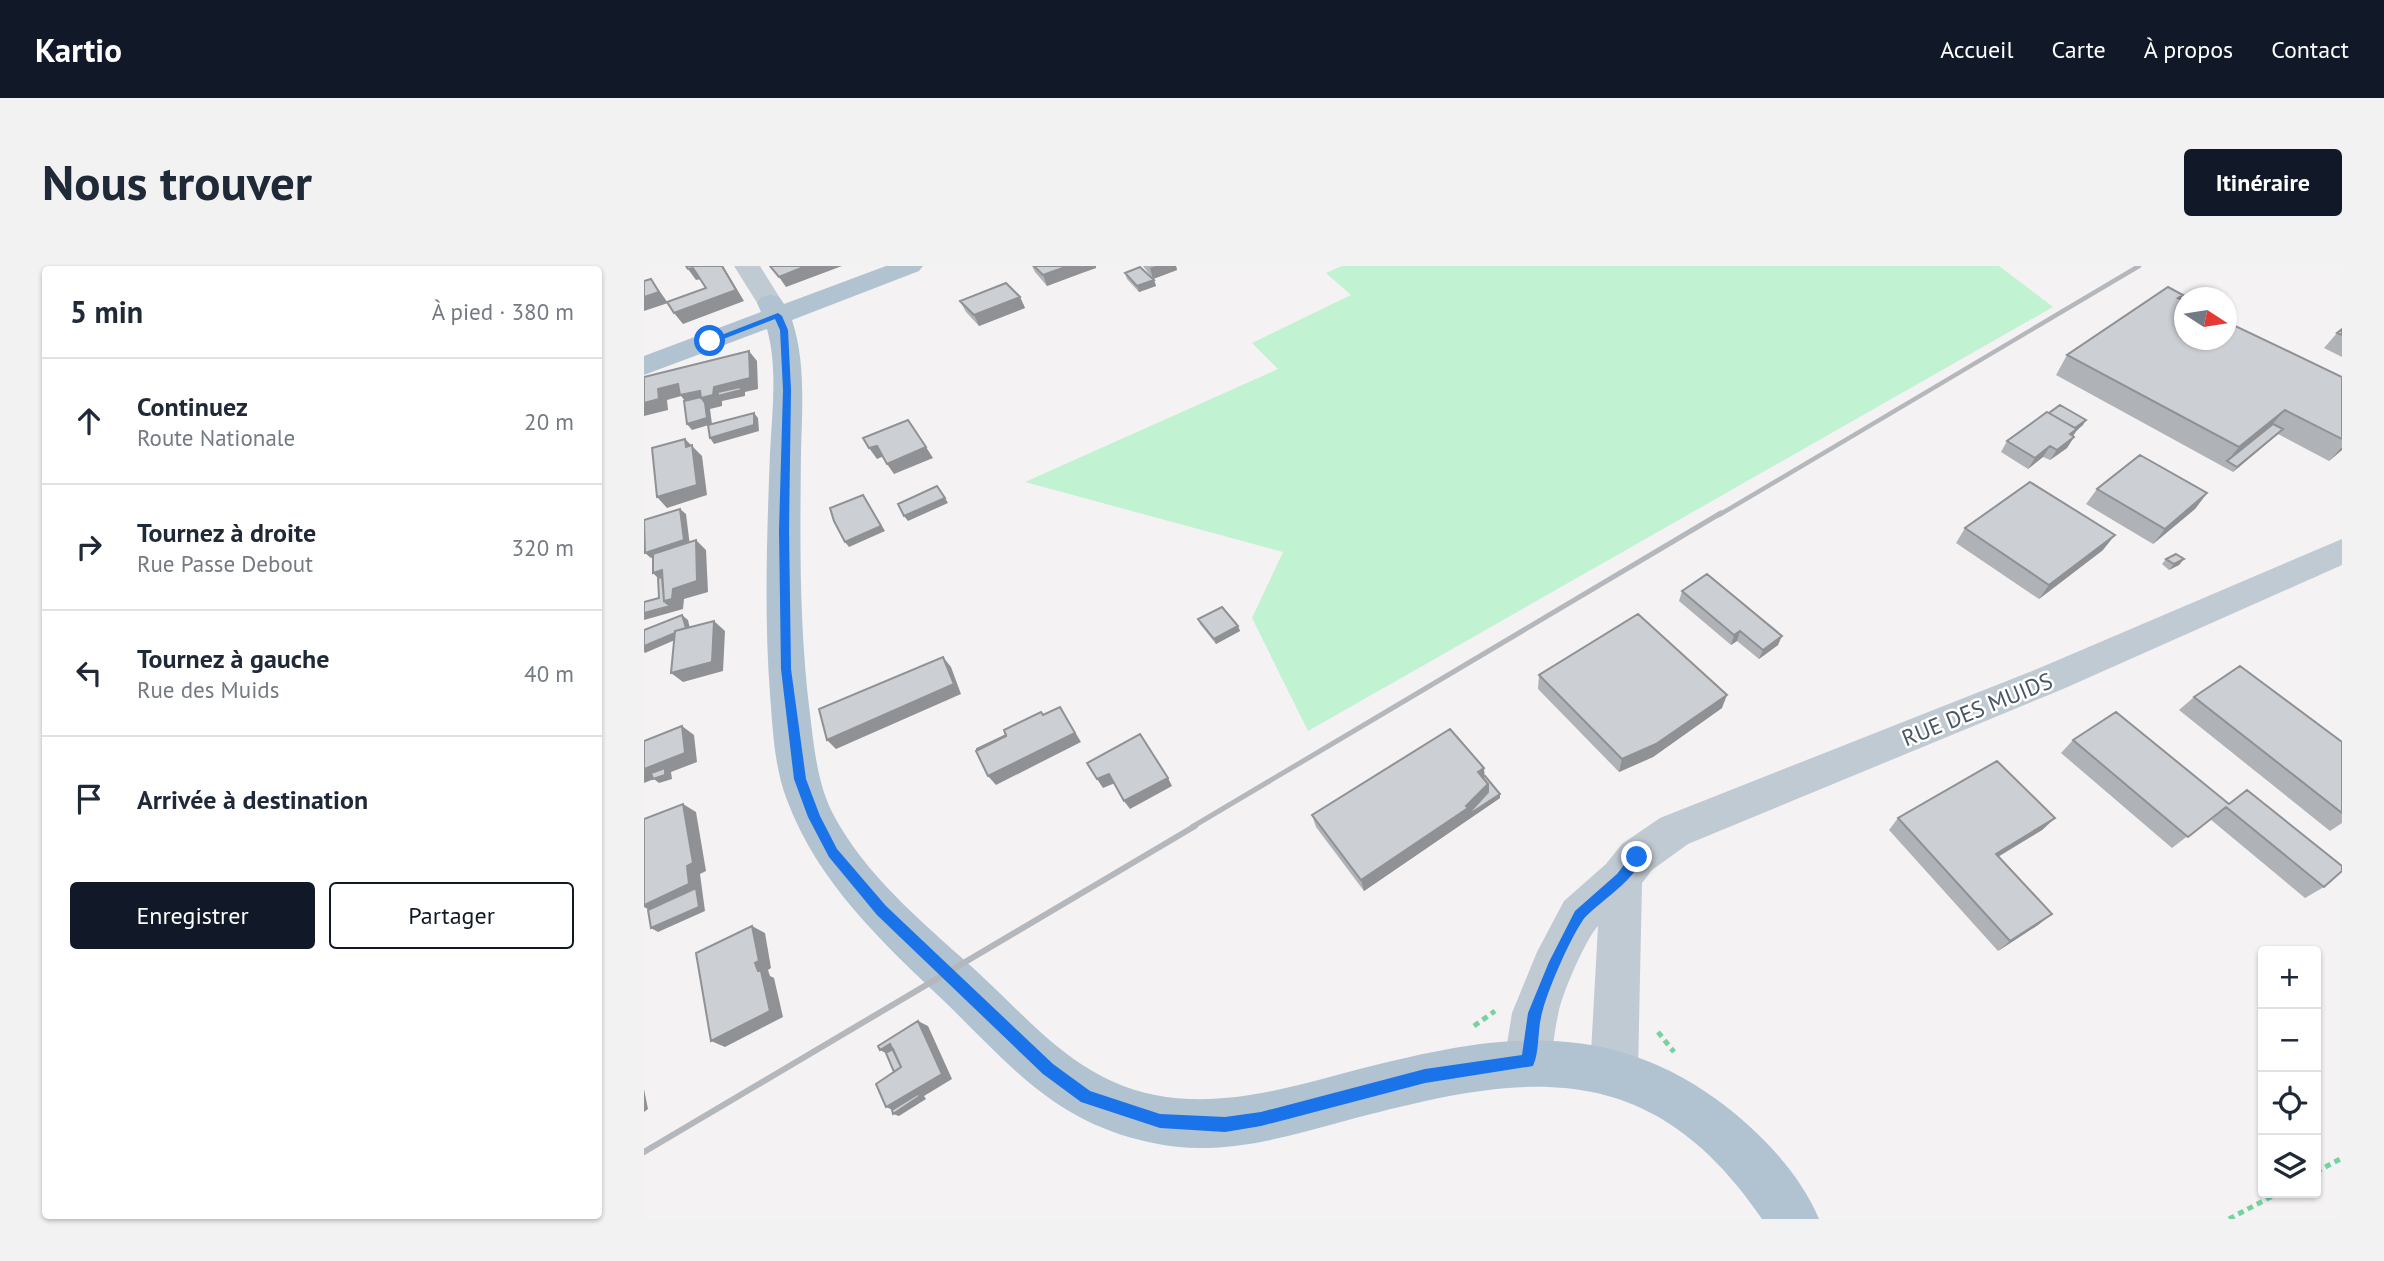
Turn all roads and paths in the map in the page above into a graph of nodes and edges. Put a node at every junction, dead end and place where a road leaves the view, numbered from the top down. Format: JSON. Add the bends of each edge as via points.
{"nodes":[{"id":1,"x":747,"y":266,"type":"edge"},
{"id":2,"x":870,"y":266,"type":"edge"},
{"id":3,"x":910,"y":266,"type":"edge"},
{"id":4,"x":774,"y":309,"type":"junction"},
{"id":5,"x":644,"y":348,"type":"edge"},
{"id":6,"x":644,"y":366,"type":"edge"},
{"id":7,"x":2342,"y":551,"type":"edge"},
{"id":8,"x":1621,"y":878,"type":"junction"},
{"id":9,"x":1497,"y":1009,"type":"dead end"},
{"id":10,"x":1468,"y":1030,"type":"dead end"},
{"id":11,"x":1528,"y":1062,"type":"junction"},
{"id":12,"x":1614,"y":1071,"type":"junction"},
{"id":13,"x":2342,"y":1158,"type":"edge"},
{"id":14,"x":2321,"y":1169,"type":"edge"},
{"id":15,"x":2269,"y":1198,"type":"edge"},
{"id":16,"x":1793,"y":1219,"type":"edge"},
{"id":17,"x":2230,"y":1219,"type":"edge"}],
"edges":[{"from":1,"to":4,"type":"street"},
{"from":2,"to":4,"type":"main road"},
{"from":3,"to":4,"type":"main road"},
{"from":4,"to":5,"type":"main road"},
{"from":4,"to":6,"type":"main road"},
{"from":4,"to":11,"type":"main road","via":[[784,330],[786,669],[800,779],[833,853],[913,943],[1048,1069],[1086,1097],[1160,1121],[1225,1125],[1425,1076]]},
{"from":7,"to":8,"type":"street","name":"RUE DES MUIDS","via":[[2050,679],[1674,831],[1637,857]]},
{"from":8,"to":11,"type":"street","name":"RUE DES MUIDS","via":[[1579,915],[1535,1013]]},
{"from":8,"to":12,"type":"street"},
{"from":9,"to":10,"type":"path"},
{"from":11,"to":12,"type":"main road"},
{"from":12,"to":16,"type":"main road","via":[[1657,1087],[1717,1127],[1769,1181]]},
{"from":13,"to":14,"type":"path"},
{"from":15,"to":17,"type":"path"}]}
